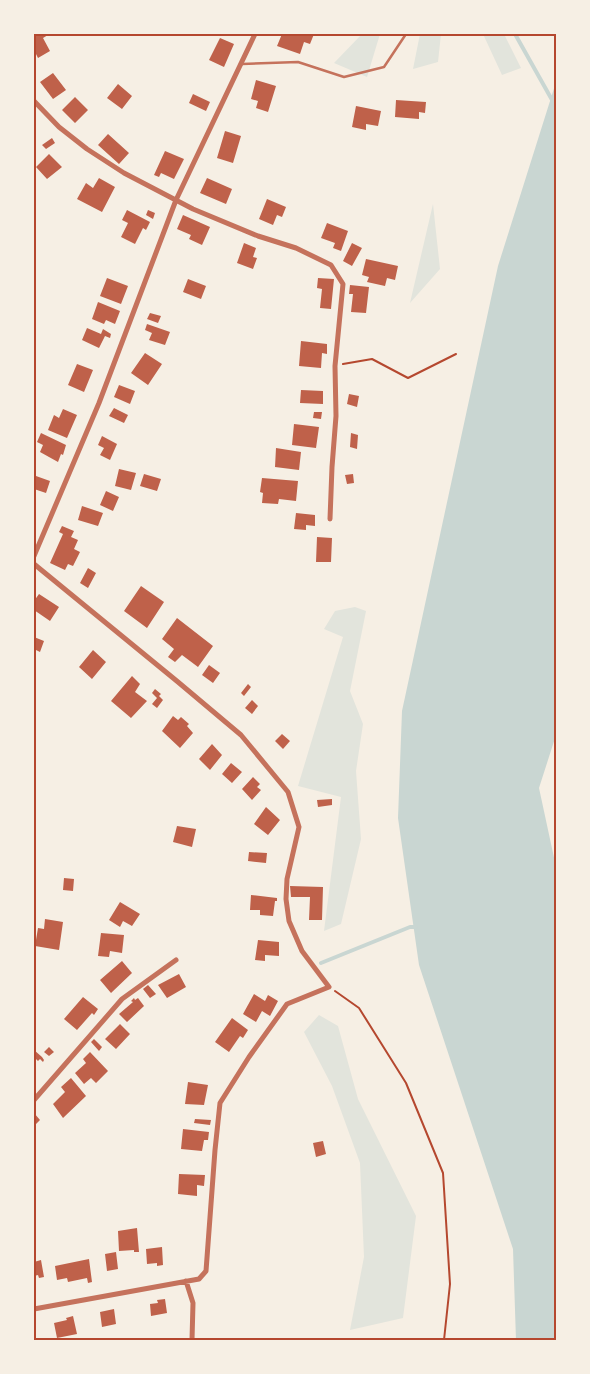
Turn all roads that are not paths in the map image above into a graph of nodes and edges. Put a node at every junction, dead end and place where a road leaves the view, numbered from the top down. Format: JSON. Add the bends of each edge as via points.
{"nodes":[{"id":1,"x":255,"y":34,"type":"edge"},
{"id":2,"x":406,"y":34,"type":"edge"},
{"id":3,"x":240,"y":64,"type":"junction"},
{"id":4,"x":34,"y":101,"type":"edge"},
{"id":5,"x":176,"y":200,"type":"junction"},
{"id":6,"x":330,"y":519,"type":"dead end"},
{"id":7,"x":34,"y":556,"type":"edge"},
{"id":8,"x":34,"y":564,"type":"edge"},
{"id":9,"x":176,"y":960,"type":"dead end"},
{"id":10,"x":34,"y":1100,"type":"edge"},
{"id":11,"x":186,"y":1281,"type":"junction"},
{"id":12,"x":34,"y":1309,"type":"edge"},
{"id":13,"x":192,"y":1340,"type":"edge"}],
"edges":[{"from":1,"to":3,"type":"street"},
{"from":2,"to":3,"type":"lane","via":[[384,67],[344,77],[298,62]]},
{"from":3,"to":5,"type":"street"},
{"from":4,"to":5,"type":"street","via":[[87,149]]},
{"from":5,"to":6,"type":"street","via":[[331,265],[343,284],[335,366],[336,416]]},
{"from":5,"to":7,"type":"street","via":[[99,402]]},
{"from":8,"to":11,"type":"street","via":[[241,735],[288,792],[299,827],[287,880],[289,921],[302,950],[329,987],[287,1004],[220,1103],[206,1270],[199,1279]]},
{"from":9,"to":10,"type":"street","via":[[122,999]]},
{"from":11,"to":12,"type":"street"},
{"from":11,"to":13,"type":"street","via":[[193,1303]]}]}
